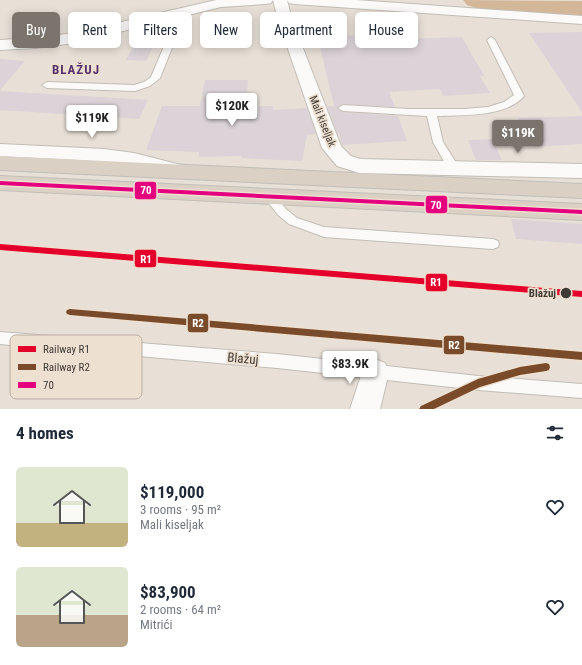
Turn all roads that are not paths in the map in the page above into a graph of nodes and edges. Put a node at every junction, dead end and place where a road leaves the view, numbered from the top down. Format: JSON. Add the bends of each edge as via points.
{"nodes":[{"id":1,"x":280,"y":0,"type":"edge"},
{"id":2,"x":294,"y":0,"type":"edge"},
{"id":3,"x":220,"y":2,"type":"edge"},
{"id":4,"x":185,"y":12,"type":"edge"},
{"id":5,"x":266,"y":12,"type":"edge"},
{"id":6,"x":272,"y":12,"type":"edge"},
{"id":7,"x":582,"y":20,"type":"edge"},
{"id":8,"x":129,"y":25,"type":"edge"},
{"id":9,"x":490,"y":40,"type":"dead end"},
{"id":10,"x":0,"y":44,"type":"edge"},
{"id":11,"x":167,"y":48,"type":"edge"},
{"id":12,"x":287,"y":48,"type":"edge"},
{"id":13,"x":47,"y":85,"type":"dead end"},
{"id":14,"x":343,"y":108,"type":"dead end"},
{"id":15,"x":431,"y":112,"type":"junction"},
{"id":16,"x":0,"y":150,"type":"edge"},
{"id":17,"x":0,"y":163,"type":"edge"},
{"id":18,"x":454,"y":169,"type":"junction"},
{"id":19,"x":177,"y":171,"type":"junction"},
{"id":20,"x":582,"y":171,"type":"edge"},
{"id":21,"x":0,"y":183,"type":"edge"},
{"id":22,"x":582,"y":191,"type":"edge"},
{"id":23,"x":270,"y":197,"type":"junction"},
{"id":24,"x":582,"y":212,"type":"edge"},
{"id":25,"x":493,"y":244,"type":"dead end"},
{"id":26,"x":0,"y":338,"type":"edge"},
{"id":27,"x":10,"y":339,"type":"edge"},
{"id":28,"x":142,"y":350,"type":"edge"},
{"id":29,"x":375,"y":372,"type":"junction"},
{"id":30,"x":582,"y":391,"type":"edge"},
{"id":31,"x":365,"y":409,"type":"edge"}],
"edges":[{"from":1,"to":6,"type":"street","name":"Mali kiseljak"},
{"from":2,"to":7,"type":"street"},
{"from":3,"to":4,"type":"street"},
{"from":3,"to":5,"type":"street"},
{"from":8,"to":10,"type":"street","via":[[74,38]]},
{"from":9,"to":15,"type":"lane","via":[[519,96],[514,102],[502,107],[454,114]]},
{"from":11,"to":13,"type":"lane","via":[[155,78],[135,88]]},
{"from":12,"to":18,"type":"street","name":"Mali kiseljak","via":[[332,148],[350,164]]},
{"from":14,"to":15,"type":"lane"},
{"from":15,"to":18,"type":"lane","via":[[438,142]]},
{"from":16,"to":19,"type":"street","via":[[104,156],[134,160]]},
{"from":17,"to":19,"type":"highway"},
{"from":18,"to":20,"type":"street","name":"Mali kiseljak"},
{"from":19,"to":22,"type":"highway"},
{"from":21,"to":23,"type":"highway"},
{"from":23,"to":24,"type":"highway"},
{"from":23,"to":25,"type":"lane","via":[[282,214],[298,225],[324,232]]},
{"from":26,"to":27,"type":"lane","name":"Blažuj"},
{"from":28,"to":29,"type":"lane","name":"Blažuj"},
{"from":29,"to":30,"type":"lane","name":"Blažuj"},
{"from":29,"to":31,"type":"street"}]}
